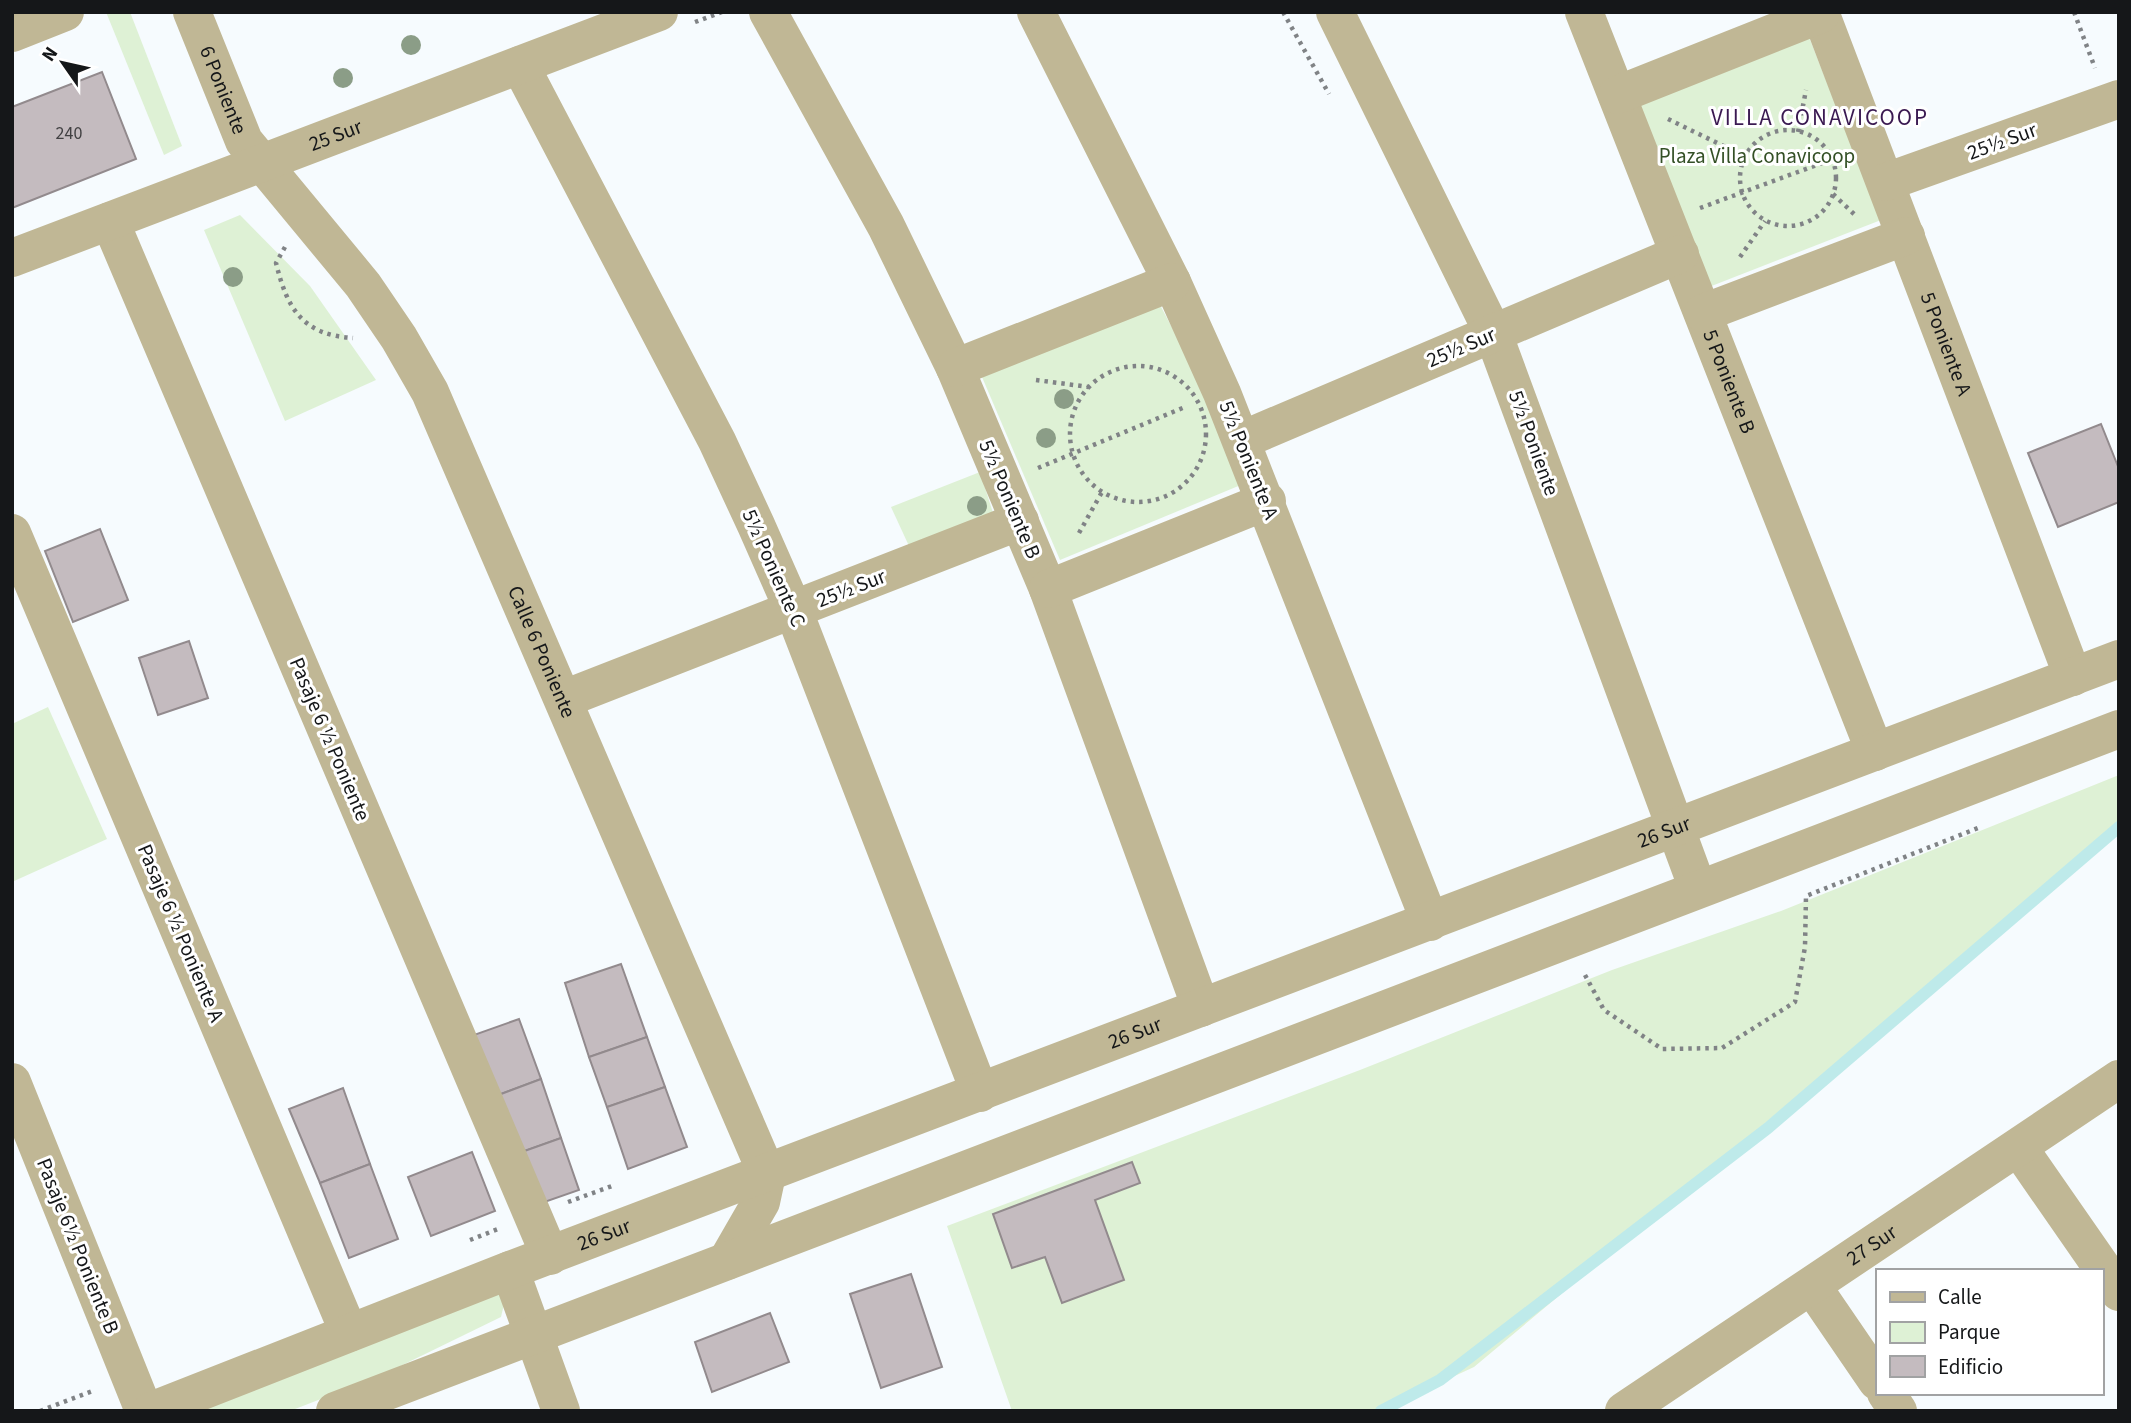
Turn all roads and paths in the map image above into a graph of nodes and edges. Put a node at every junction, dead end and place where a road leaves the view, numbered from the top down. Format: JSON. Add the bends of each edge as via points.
{"nodes":[{"id":1,"x":65,"y":12,"type":"edge"},
{"id":2,"x":192,"y":12,"type":"edge"},
{"id":3,"x":722,"y":12,"type":"edge"},
{"id":4,"x":768,"y":12,"type":"edge"},
{"id":5,"x":1036,"y":12,"type":"edge"},
{"id":6,"x":1335,"y":12,"type":"edge"},
{"id":7,"x":1584,"y":12,"type":"edge"},
{"id":8,"x":1821,"y":13,"type":"edge"},
{"id":9,"x":671,"y":19,"type":"edge"},
{"id":10,"x":12,"y":33,"type":"edge"},
{"id":11,"x":520,"y":65,"type":"junction"},
{"id":12,"x":1617,"y":95,"type":"junction"},
{"id":13,"x":2119,"y":99,"type":"edge"},
{"id":14,"x":1872,"y":147,"type":"junction"},
{"id":15,"x":1746,"y":157,"type":"junction"},
{"id":16,"x":1832,"y":159,"type":"junction"},
{"id":17,"x":260,"y":164,"type":"junction"},
{"id":18,"x":1886,"y":182,"type":"junction"},
{"id":19,"x":1742,"y":191,"type":"junction"},
{"id":20,"x":110,"y":221,"type":"junction"},
{"id":21,"x":1906,"y":236,"type":"junction"},
{"id":22,"x":1673,"y":237,"type":"junction"},
{"id":23,"x":293,"y":240,"type":"dead end"},
{"id":24,"x":12,"y":258,"type":"edge"},
{"id":25,"x":1172,"y":282,"type":"junction"},
{"id":26,"x":1703,"y":313,"type":"junction"},
{"id":27,"x":1493,"y":333,"type":"junction"},
{"id":28,"x":355,"y":338,"type":"dead end"},
{"id":29,"x":955,"y":368,"type":"junction"},
{"id":30,"x":1210,"y":397,"type":"junction"},
{"id":31,"x":1242,"y":440,"type":"junction"},
{"id":32,"x":1073,"y":455,"type":"junction"},
{"id":33,"x":1003,"y":482,"type":"junction"},
{"id":34,"x":1267,"y":501,"type":"junction"},
{"id":35,"x":1020,"y":521,"type":"junction"},
{"id":36,"x":12,"y":533,"type":"edge"},
{"id":37,"x":1048,"y":589,"type":"junction"},
{"id":38,"x":793,"y":609,"type":"junction"},
{"id":39,"x":2119,"y":659,"type":"edge"},
{"id":40,"x":2073,"y":677,"type":"junction"},
{"id":41,"x":564,"y":699,"type":"junction"},
{"id":42,"x":2119,"y":729,"type":"edge"},
{"id":43,"x":1875,"y":752,"type":"junction"},
{"id":44,"x":1677,"y":827,"type":"junction"},
{"id":45,"x":1981,"y":827,"type":"dead end"},
{"id":46,"x":1698,"y":889,"type":"junction"},
{"id":47,"x":1430,"y":922,"type":"junction"},
{"id":48,"x":1580,"y":967,"type":"dead end"},
{"id":49,"x":1202,"y":1009,"type":"junction"},
{"id":50,"x":2119,"y":1079,"type":"edge"},
{"id":51,"x":12,"y":1082,"type":"edge"},
{"id":52,"x":980,"y":1093,"type":"junction"},
{"id":53,"x":2019,"y":1149,"type":"junction"},
{"id":54,"x":767,"y":1174,"type":"junction"},
{"id":55,"x":621,"y":1184,"type":"dead end"},
{"id":56,"x":532,"y":1214,"type":"junction"},
{"id":57,"x":458,"y":1246,"type":"dead end"},
{"id":58,"x":550,"y":1256,"type":"junction"},
{"id":59,"x":727,"y":1261,"type":"junction"},
{"id":60,"x":2103,"y":1269,"type":"edge"},
{"id":61,"x":2103,"y":1269,"type":"edge"},
{"id":62,"x":510,"y":1270,"type":"junction"},
{"id":63,"x":1812,"y":1286,"type":"junction"},
{"id":64,"x":2119,"y":1292,"type":"edge"},
{"id":65,"x":349,"y":1333,"type":"junction"},
{"id":66,"x":535,"y":1334,"type":"junction"},
{"id":67,"x":1876,"y":1380,"type":"edge"},
{"id":68,"x":137,"y":1394,"type":"edge"},
{"id":69,"x":1887,"y":1395,"type":"edge"},
{"id":70,"x":40,"y":1411,"type":"edge"},
{"id":71,"x":150,"y":1411,"type":"edge"},
{"id":72,"x":335,"y":1411,"type":"edge"},
{"id":73,"x":561,"y":1411,"type":"edge"},
{"id":74,"x":1624,"y":1411,"type":"edge"},
{"id":75,"x":1898,"y":1411,"type":"edge"}],
"edges":[{"from":1,"to":10,"type":"street"},
{"from":2,"to":17,"type":"street","name":"6 Poniente","via":[[244,141]]},
{"from":3,"to":9,"type":"path"},
{"from":4,"to":29,"type":"street","name":"5½ Poniente B","via":[[886,226]]},
{"from":5,"to":25,"type":"street","name":"5½ Poniente A"},
{"from":6,"to":27,"type":"street","name":"5½ Poniente"},
{"from":7,"to":12,"type":"street","name":"5 Poniente B"},
{"from":8,"to":12,"type":"street"},
{"from":8,"to":14,"type":"street","name":"5 Poniente A"},
{"from":9,"to":11,"type":"street","name":"25 Sur"},
{"from":11,"to":17,"type":"street","name":"25 Sur"},
{"from":11,"to":38,"type":"street","name":"5½ Poniente C","via":[[716,441]]},
{"from":12,"to":15,"type":"path"},
{"from":12,"to":22,"type":"street","name":"5 Poniente B"},
{"from":13,"to":18,"type":"street","name":"25½ Sur"},
{"from":14,"to":16,"type":"path"},
{"from":14,"to":18,"type":"street","name":"5 Poniente A"},
{"from":15,"to":16,"type":"path","via":[[1761,139],[1789,130],[1816,139]]},
{"from":15,"to":19,"type":"path","via":[[1740,177]]},
{"from":16,"to":19,"type":"path"},
{"from":16,"to":19,"type":"path","via":[[1837,177],[1831,202],[1802,225],[1765,221]]},
{"from":17,"to":20,"type":"street","name":"25 Sur"},
{"from":17,"to":41,"type":"street","name":"Calle 6 Poniente","via":[[363,285],[414,361]]},
{"from":18,"to":21,"type":"street","name":"5 Poniente A"},
{"from":19,"to":22,"type":"path"},
{"from":20,"to":24,"type":"street","name":"25 Sur"},
{"from":20,"to":56,"type":"street","name":"Pasaje 6 ½ Poniente"},
{"from":21,"to":26,"type":"street"},
{"from":21,"to":40,"type":"street","name":"5 Poniente A"},
{"from":22,"to":26,"type":"street","name":"5 Poniente B"},
{"from":22,"to":27,"type":"street","name":"25½ Sur"},
{"from":23,"to":28,"type":"path","via":[[276,262],[288,303],[319,332]]},
{"from":25,"to":29,"type":"street"},
{"from":25,"to":30,"type":"street","name":"5½ Poniente A"},
{"from":26,"to":43,"type":"street","name":"5 Poniente B"},
{"from":27,"to":31,"type":"street","name":"25½ Sur"},
{"from":27,"to":44,"type":"street","name":"5½ Poniente"},
{"from":29,"to":33,"type":"street","name":"5½ Poniente B"},
{"from":30,"to":31,"type":"street","name":"5½ Poniente A"},
{"from":30,"to":32,"type":"path"},
{"from":30,"to":32,"type":"path","via":[[1159,369],[1132,366],[1110,372],[1086,390],[1074,410],[1070,432]]},
{"from":30,"to":32,"type":"path","via":[[1202,455],[1186,481],[1167,495],[1137,502],[1108,495],[1085,476]]},
{"from":31,"to":34,"type":"street","name":"5½ Poniente A"},
{"from":32,"to":33,"type":"path"},
{"from":33,"to":35,"type":"street","name":"5½ Poniente B"},
{"from":34,"to":37,"type":"street"},
{"from":34,"to":47,"type":"street","name":"5½ Poniente A"},
{"from":35,"to":37,"type":"street","name":"5½ Poniente B"},
{"from":35,"to":38,"type":"street","name":"25½ Sur"},
{"from":36,"to":65,"type":"street","name":"Pasaje 6 ½ Poniente A"},
{"from":37,"to":49,"type":"street","name":"5½ Poniente B"},
{"from":38,"to":41,"type":"street","name":"25½ Sur"},
{"from":38,"to":52,"type":"street","name":"5½ Poniente C"},
{"from":39,"to":40,"type":"street","name":"26 Sur"},
{"from":40,"to":43,"type":"street","name":"26 Sur"},
{"from":41,"to":54,"type":"street","name":"Calle 6 Poniente"},
{"from":42,"to":46,"type":"street"},
{"from":43,"to":44,"type":"street","name":"26 Sur"},
{"from":44,"to":46,"type":"street","name":"5½ Poniente"},
{"from":44,"to":47,"type":"street","name":"26 Sur"},
{"from":45,"to":48,"type":"path","via":[[1806,896],[1805,947],[1795,1002],[1722,1048],[1661,1049],[1604,1010]]},
{"from":46,"to":59,"type":"street"},
{"from":47,"to":49,"type":"street","name":"26 Sur"},
{"from":49,"to":52,"type":"street","name":"26 Sur"},
{"from":50,"to":53,"type":"street","name":"27 Sur"},
{"from":51,"to":68,"type":"street","name":"Pasaje 6½ Poniente B"},
{"from":52,"to":54,"type":"street","name":"26 Sur"},
{"from":53,"to":61,"type":"street"},
{"from":53,"to":63,"type":"street","name":"27 Sur"},
{"from":54,"to":58,"type":"street","name":"26 Sur"},
{"from":54,"to":59,"type":"street","via":[[761,1202]]},
{"from":55,"to":56,"type":"path"},
{"from":56,"to":57,"type":"path"},
{"from":56,"to":58,"type":"street","name":"Pasaje 6 ½ Poniente"},
{"from":58,"to":62,"type":"street","name":"26 Sur"},
{"from":59,"to":66,"type":"street"},
{"from":60,"to":64,"type":"street"},
{"from":62,"to":65,"type":"street","name":"26 Sur"},
{"from":62,"to":66,"type":"street"},
{"from":63,"to":67,"type":"street"},
{"from":63,"to":74,"type":"street","name":"27 Sur"},
{"from":65,"to":71,"type":"street","name":"26 Sur"},
{"from":66,"to":72,"type":"street"},
{"from":66,"to":73,"type":"street"},
{"from":68,"to":70,"type":"path"},
{"from":69,"to":75,"type":"street"}]}
